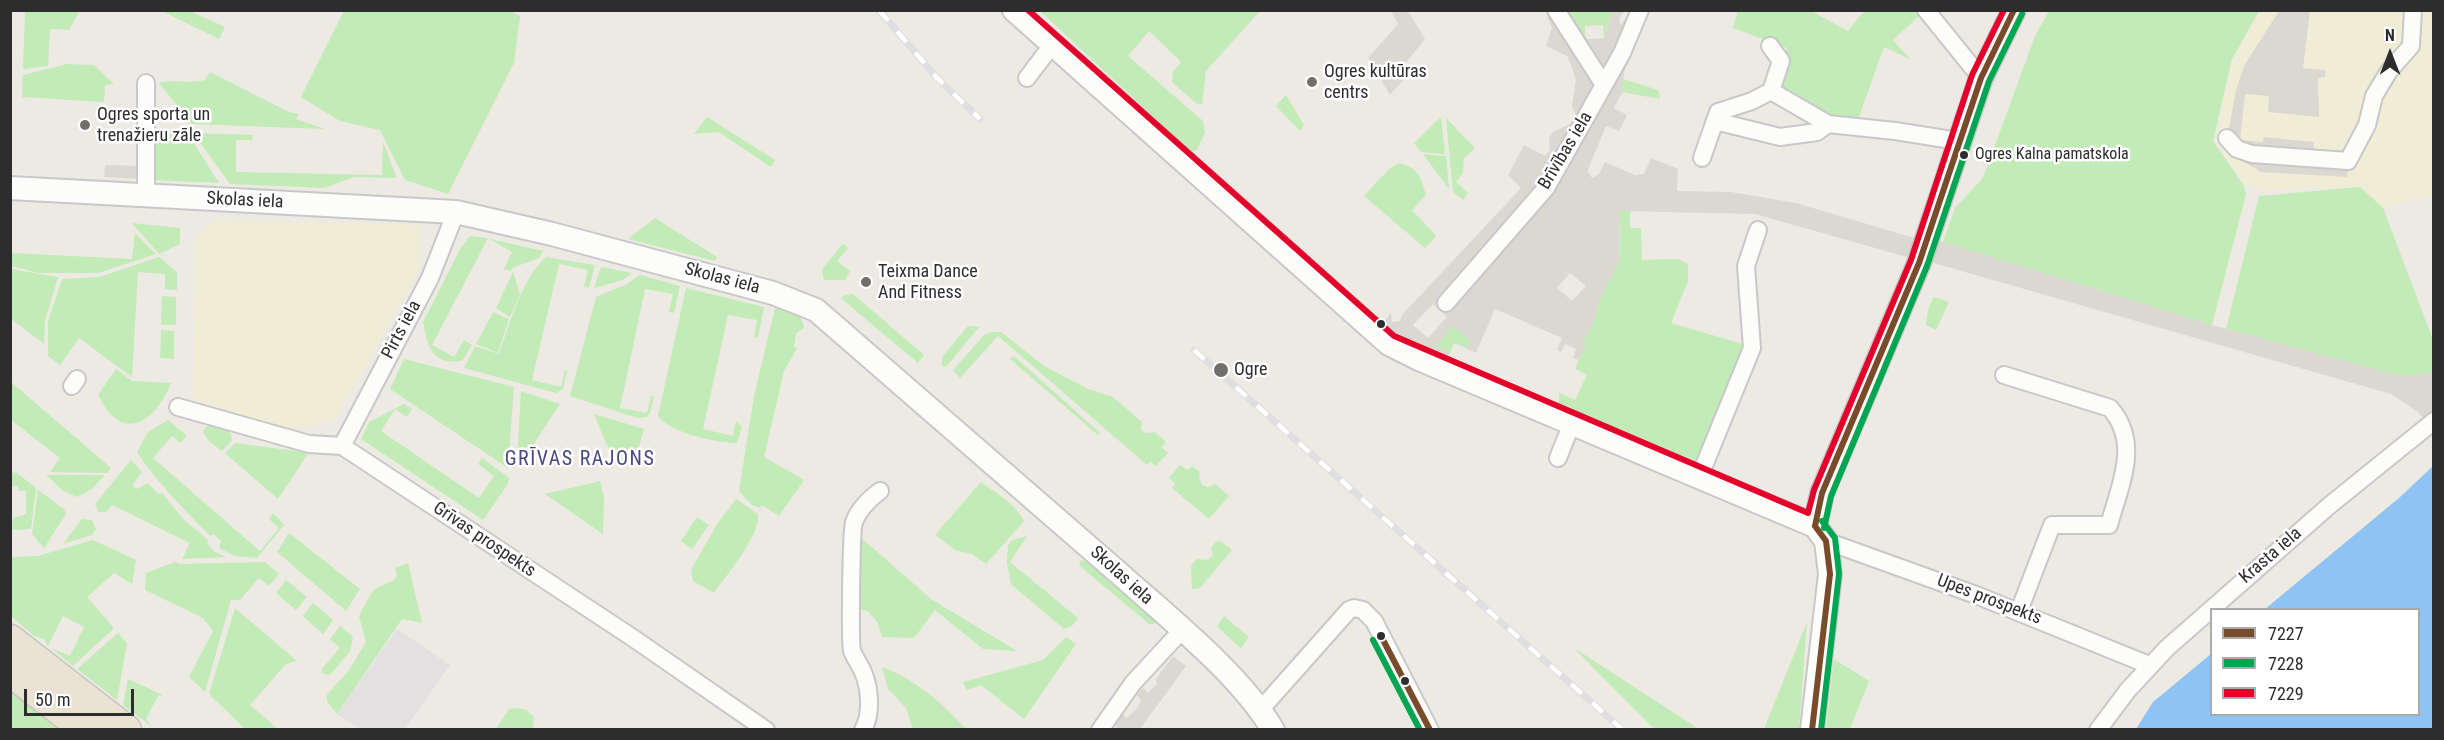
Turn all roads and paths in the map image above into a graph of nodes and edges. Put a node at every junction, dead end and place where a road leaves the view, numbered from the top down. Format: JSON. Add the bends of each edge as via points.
{"nodes":[{"id":1,"x":1014,"y":10,"type":"edge"},
{"id":2,"x":1556,"y":10,"type":"edge"},
{"id":3,"x":1640,"y":10,"type":"edge"},
{"id":4,"x":1926,"y":10,"type":"edge"},
{"id":5,"x":2014,"y":10,"type":"edge"},
{"id":6,"x":2413,"y":10,"type":"edge"},
{"id":7,"x":1052,"y":45,"type":"junction"},
{"id":8,"x":1770,"y":46,"type":"dead end"},
{"id":9,"x":1027,"y":78,"type":"dead end"},
{"id":10,"x":1981,"y":78,"type":"junction"},
{"id":11,"x":146,"y":83,"type":"dead end"},
{"id":12,"x":1605,"y":84,"type":"junction"},
{"id":13,"x":1771,"y":91,"type":"junction"},
{"id":14,"x":1715,"y":121,"type":"junction"},
{"id":15,"x":1828,"y":124,"type":"junction"},
{"id":16,"x":2227,"y":138,"type":"dead end"},
{"id":17,"x":1958,"y":141,"type":"junction"},
{"id":18,"x":1702,"y":158,"type":"dead end"},
{"id":19,"x":10,"y":188,"type":"edge"},
{"id":20,"x":146,"y":196,"type":"junction"},
{"id":21,"x":456,"y":212,"type":"junction"},
{"id":22,"x":1758,"y":230,"type":"dead end"},
{"id":23,"x":1446,"y":303,"type":"dead end"},
{"id":24,"x":2004,"y":375,"type":"dead end"},
{"id":25,"x":178,"y":407,"type":"dead end"},
{"id":26,"x":2433,"y":421,"type":"edge"},
{"id":27,"x":1572,"y":423,"type":"junction"},
{"id":28,"x":342,"y":446,"type":"junction"},
{"id":29,"x":1558,"y":458,"type":"dead end"},
{"id":30,"x":1699,"y":478,"type":"junction"},
{"id":31,"x":880,"y":491,"type":"dead end"},
{"id":32,"x":1820,"y":533,"type":"junction"},
{"id":33,"x":2213,"y":608,"type":"edge"},
{"id":34,"x":2019,"y":611,"type":"junction"},
{"id":35,"x":2210,"y":611,"type":"edge"},
{"id":36,"x":1182,"y":630,"type":"junction"},
{"id":37,"x":10,"y":640,"type":"edge"},
{"id":38,"x":2149,"y":665,"type":"junction"},
{"id":39,"x":10,"y":671,"type":"edge"},
{"id":40,"x":1261,"y":709,"type":"junction"},
{"id":41,"x":86,"y":729,"type":"edge"},
{"id":42,"x":126,"y":729,"type":"edge"},
{"id":43,"x":766,"y":729,"type":"edge"},
{"id":44,"x":863,"y":729,"type":"edge"},
{"id":45,"x":1100,"y":729,"type":"edge"},
{"id":46,"x":1274,"y":729,"type":"edge"},
{"id":47,"x":1430,"y":729,"type":"edge"},
{"id":48,"x":1812,"y":729,"type":"edge"},
{"id":49,"x":2098,"y":729,"type":"edge"}],
"edges":[{"from":1,"to":7,"type":"main road","name":"Upes prospekts"},
{"from":2,"to":12,"type":"street"},
{"from":3,"to":12,"type":"street","name":"Brīvības iela"},
{"from":4,"to":10,"type":"street"},
{"from":5,"to":10,"type":"main road"},
{"from":6,"to":16,"type":"street","via":[[2411,46],[2374,96],[2367,125],[2348,161],[2252,154],[2237,149]]},
{"from":7,"to":9,"type":"street"},
{"from":7,"to":27,"type":"main road","name":"Upes prospekts","via":[[1389,344]]},
{"from":8,"to":13,"type":"street","via":[[1781,61]]},
{"from":10,"to":17,"type":"main road"},
{"from":11,"to":20,"type":"street"},
{"from":12,"to":23,"type":"street","name":"Brīvības iela","via":[[1546,188]]},
{"from":13,"to":14,"type":"street","via":[[1718,112]]},
{"from":13,"to":15,"type":"street"},
{"from":14,"to":15,"type":"street","via":[[1780,137],[1817,132]]},
{"from":14,"to":18,"type":"street"},
{"from":15,"to":17,"type":"street"},
{"from":17,"to":32,"type":"main road","via":[[1919,263],[1822,493]]},
{"from":19,"to":20,"type":"main road","name":"Skolas iela"},
{"from":20,"to":21,"type":"main road","name":"Skolas iela"},
{"from":21,"to":28,"type":"street","name":"Pirts iela","via":[[430,278]]},
{"from":21,"to":36,"type":"main road","name":"Skolas iela","via":[[781,295],[816,310]]},
{"from":22,"to":30,"type":"street","via":[[1746,266],[1752,348]]},
{"from":24,"to":34,"type":"street","via":[[2110,408],[2120,419],[2128,450],[2109,525],[2052,525]]},
{"from":25,"to":28,"type":"street","name":"Grīvas prospekts","via":[[309,444]]},
{"from":26,"to":33,"type":"street","name":"Krasta iela"},
{"from":27,"to":29,"type":"street"},
{"from":27,"to":30,"type":"main road","name":"Upes prospekts"},
{"from":28,"to":43,"type":"street","name":"Grīvas prospekts"},
{"from":30,"to":32,"type":"main road","name":"Upes prospekts"},
{"from":31,"to":44,"type":"street","via":[[866,502],[854,523],[852,546],[852,650],[864,675],[868,697],[869,720]]},
{"from":32,"to":34,"type":"street","name":"Upes prospekts"},
{"from":32,"to":48,"type":"main road","via":[[1830,574]]},
{"from":34,"to":38,"type":"street","name":"Upes prospekts"},
{"from":35,"to":38,"type":"street","name":"Krasta iela"},
{"from":36,"to":40,"type":"main road","name":"Skolas iela"},
{"from":36,"to":45,"type":"street","via":[[1133,682]]},
{"from":37,"to":42,"type":"highway"},
{"from":38,"to":49,"type":"street","name":"Krasta iela"},
{"from":39,"to":41,"type":"highway"},
{"from":40,"to":46,"type":"main road","name":"Skolas iela"},
{"from":40,"to":47,"type":"street","via":[[1354,608],[1363,610],[1374,621]]}]}
